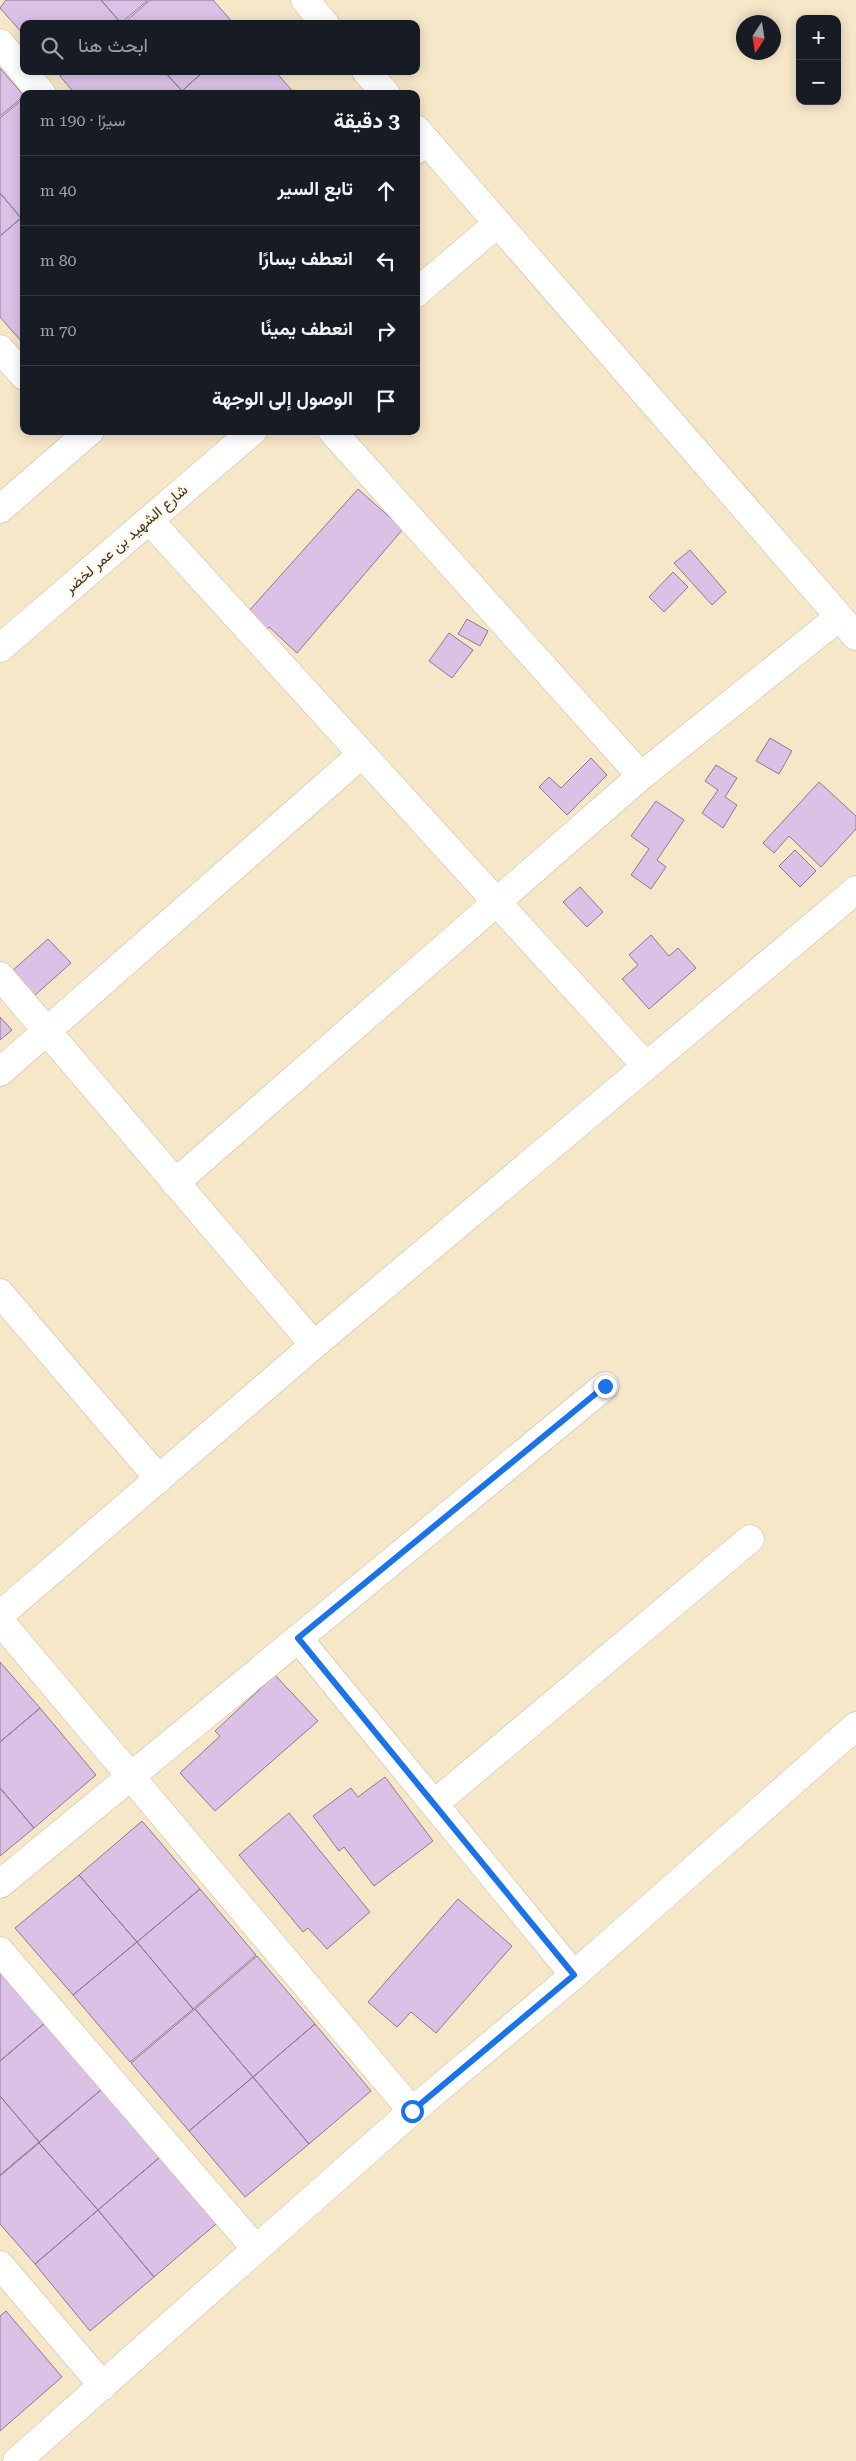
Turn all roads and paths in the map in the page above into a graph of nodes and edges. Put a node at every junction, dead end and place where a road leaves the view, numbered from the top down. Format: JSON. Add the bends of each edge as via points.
{"nodes":[{"id":1,"x":304,"y":0,"type":"edge"},
{"id":2,"x":322,"y":20,"type":"edge"},
{"id":3,"x":0,"y":43,"type":"edge"},
{"id":4,"x":20,"y":67,"type":"edge"},
{"id":5,"x":26,"y":75,"type":"edge"},
{"id":6,"x":369,"y":75,"type":"edge"},
{"id":7,"x":39,"y":90,"type":"edge"},
{"id":8,"x":383,"y":90,"type":"edge"},
{"id":9,"x":420,"y":140,"type":"edge"},
{"id":10,"x":498,"y":223,"type":"junction"},
{"id":11,"x":420,"y":290,"type":"edge"},
{"id":12,"x":0,"y":349,"type":"edge"},
{"id":13,"x":20,"y":372,"type":"edge"},
{"id":14,"x":79,"y":435,"type":"edge"},
{"id":15,"x":248,"y":435,"type":"edge"},
{"id":16,"x":336,"y":435,"type":"edge"},
{"id":17,"x":0,"y":509,"type":"edge"},
{"id":18,"x":149,"y":520,"type":"junction"},
{"id":19,"x":848,"y":627,"type":"edge"},
{"id":20,"x":0,"y":648,"type":"edge"},
{"id":21,"x":362,"y":754,"type":"junction"},
{"id":22,"x":642,"y":776,"type":"junction"},
{"id":23,"x":856,"y":890,"type":"edge"},
{"id":24,"x":497,"y":902,"type":"junction"},
{"id":25,"x":0,"y":976,"type":"edge"},
{"id":26,"x":48,"y":1031,"type":"junction"},
{"id":27,"x":646,"y":1066,"type":"junction"},
{"id":28,"x":0,"y":1072,"type":"edge"},
{"id":29,"x":175,"y":1183,"type":"junction"},
{"id":30,"x":0,"y":1294,"type":"edge"},
{"id":31,"x":314,"y":1345,"type":"junction"},
{"id":32,"x":605,"y":1386,"type":"dead end"},
{"id":33,"x":159,"y":1479,"type":"junction"},
{"id":34,"x":750,"y":1539,"type":"dead end"},
{"id":35,"x":0,"y":1615,"type":"edge"},
{"id":36,"x":0,"y":1622,"type":"edge"},
{"id":37,"x":298,"y":1638,"type":"junction"},
{"id":38,"x":856,"y":1726,"type":"edge"},
{"id":39,"x":130,"y":1776,"type":"junction"},
{"id":40,"x":434,"y":1804,"type":"junction"},
{"id":41,"x":0,"y":1884,"type":"edge"},
{"id":42,"x":0,"y":1951,"type":"edge"},
{"id":43,"x":574,"y":1975,"type":"junction"},
{"id":44,"x":412,"y":2111,"type":"junction"},
{"id":45,"x":256,"y":2249,"type":"junction"},
{"id":46,"x":0,"y":2266,"type":"edge"},
{"id":47,"x":104,"y":2386,"type":"junction"},
{"id":48,"x":17,"y":2461,"type":"edge"}],
"edges":[{"from":1,"to":2,"type":"street"},
{"from":3,"to":4,"type":"street"},
{"from":5,"to":7,"type":"street"},
{"from":6,"to":8,"type":"street"},
{"from":9,"to":10,"type":"street"},
{"from":10,"to":11,"type":"street"},
{"from":10,"to":19,"type":"street"},
{"from":12,"to":13,"type":"street"},
{"from":14,"to":17,"type":"street"},
{"from":15,"to":18,"type":"street","name":"شارع الشهيد بن عمر لخضر"},
{"from":16,"to":22,"type":"street"},
{"from":18,"to":20,"type":"street","name":"شارع الشهيد بن عمر لخضر"},
{"from":18,"to":21,"type":"street"},
{"from":19,"to":22,"type":"street"},
{"from":21,"to":24,"type":"street"},
{"from":21,"to":26,"type":"street"},
{"from":22,"to":24,"type":"street"},
{"from":23,"to":27,"type":"street"},
{"from":24,"to":27,"type":"street"},
{"from":24,"to":29,"type":"street"},
{"from":25,"to":26,"type":"street"},
{"from":26,"to":28,"type":"street"},
{"from":26,"to":29,"type":"street"},
{"from":27,"to":31,"type":"street"},
{"from":29,"to":31,"type":"street"},
{"from":30,"to":33,"type":"street"},
{"from":31,"to":33,"type":"street"},
{"from":32,"to":37,"type":"street"},
{"from":33,"to":35,"type":"street"},
{"from":34,"to":40,"type":"street"},
{"from":36,"to":39,"type":"street"},
{"from":37,"to":39,"type":"street"},
{"from":37,"to":40,"type":"street"},
{"from":38,"to":43,"type":"street"},
{"from":39,"to":41,"type":"street"},
{"from":39,"to":44,"type":"street"},
{"from":40,"to":43,"type":"street"},
{"from":42,"to":45,"type":"street"},
{"from":43,"to":44,"type":"street"},
{"from":44,"to":45,"type":"street"},
{"from":45,"to":47,"type":"street"},
{"from":46,"to":47,"type":"street"},
{"from":47,"to":48,"type":"street"}]}
